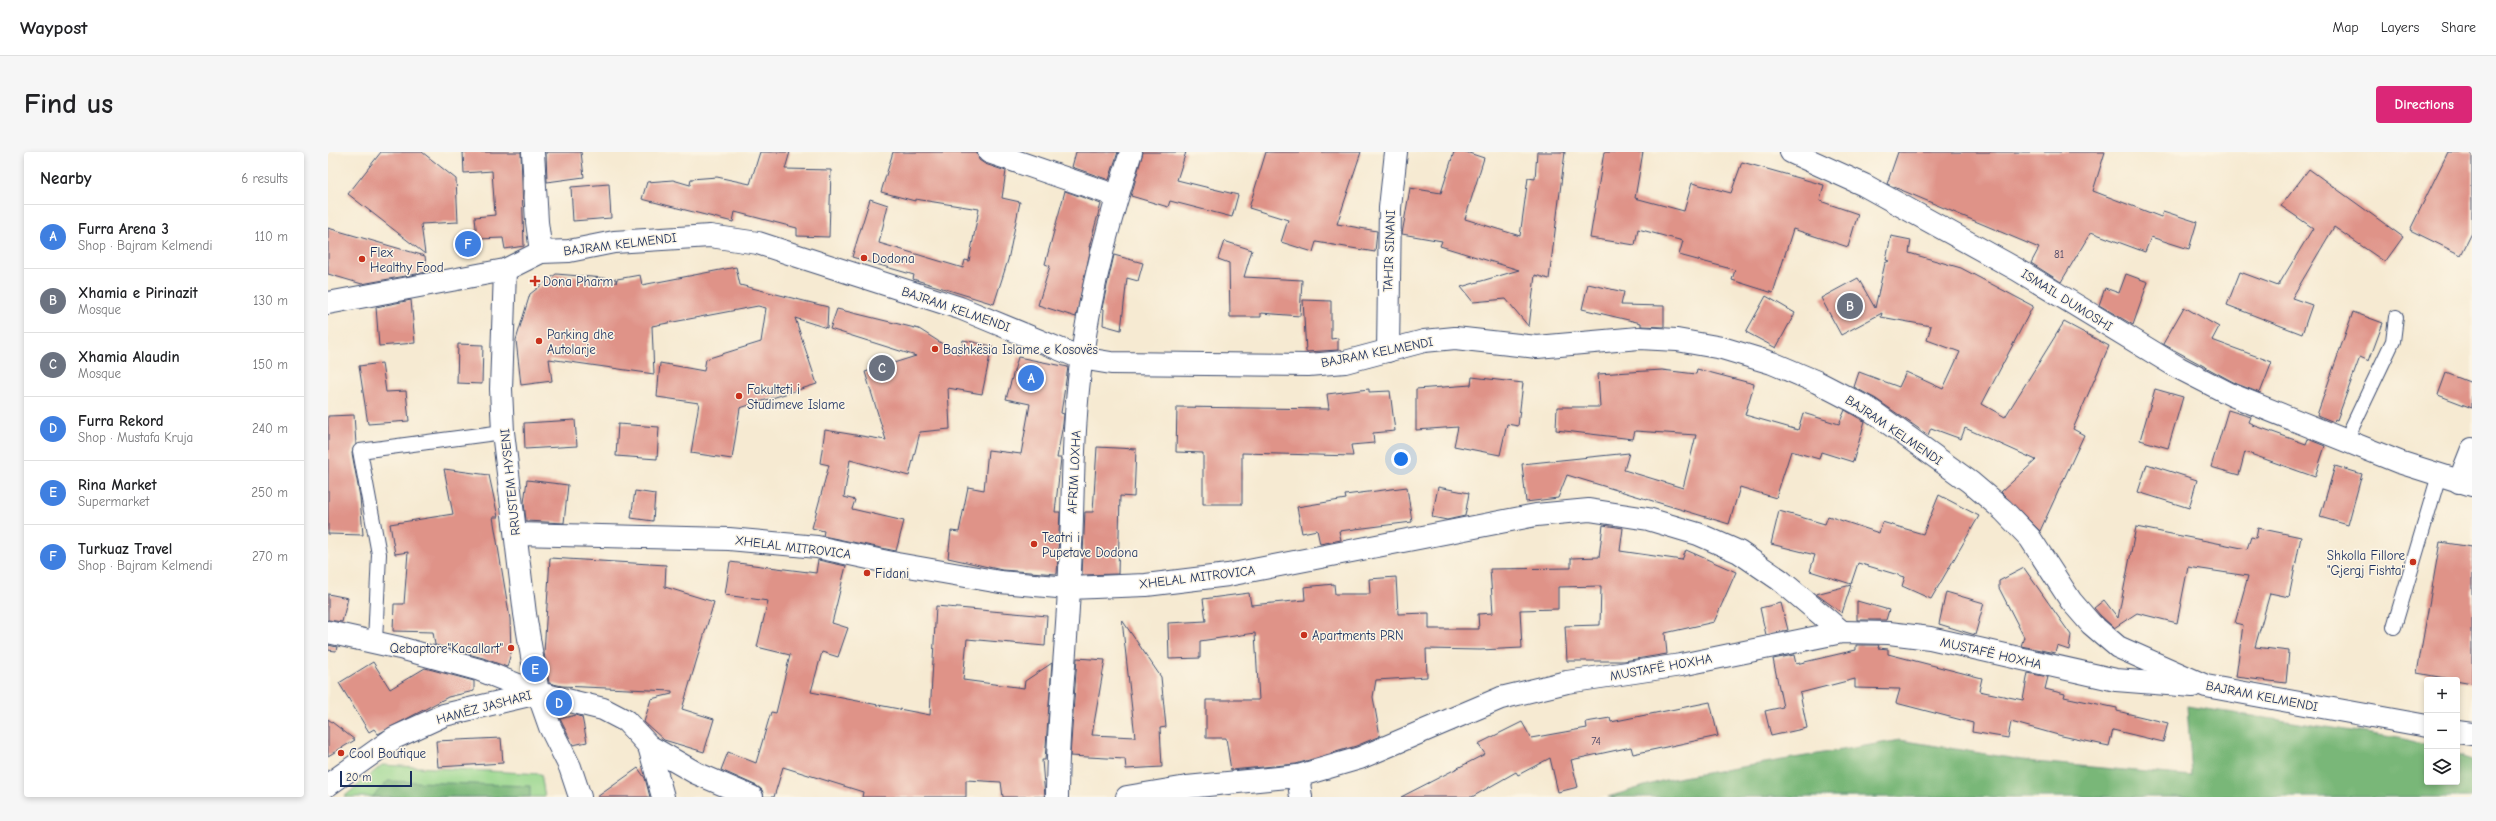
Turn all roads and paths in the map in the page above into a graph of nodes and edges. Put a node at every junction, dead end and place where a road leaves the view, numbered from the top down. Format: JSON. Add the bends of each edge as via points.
{"nodes":[{"id":1,"x":533,"y":152,"type":"edge"},
{"id":2,"x":989,"y":152,"type":"edge"},
{"id":3,"x":1131,"y":152,"type":"edge"},
{"id":4,"x":1396,"y":152,"type":"edge"},
{"id":5,"x":1804,"y":154,"type":"edge"},
{"id":6,"x":1117,"y":196,"type":"junction"},
{"id":7,"x":541,"y":252,"type":"junction"},
{"id":8,"x":505,"y":270,"type":"junction"},
{"id":9,"x":328,"y":303,"type":"edge"},
{"id":10,"x":2396,"y":317,"type":"dead end"},
{"id":11,"x":1388,"y":351,"type":"junction"},
{"id":12,"x":1081,"y":358,"type":"junction"},
{"id":13,"x":503,"y":432,"type":"junction"},
{"id":14,"x":2346,"y":440,"type":"junction"},
{"id":15,"x":2472,"y":449,"type":"edge"},
{"id":16,"x":2457,"y":481,"type":"edge"},
{"id":17,"x":516,"y":534,"type":"junction"},
{"id":18,"x":1069,"y":588,"type":"junction"},
{"id":19,"x":2394,"y":627,"type":"dead end"},
{"id":20,"x":328,"y":632,"type":"edge"},
{"id":21,"x":1842,"y":632,"type":"junction"},
{"id":22,"x":375,"y":642,"type":"junction"},
{"id":23,"x":2206,"y":686,"type":"junction"},
{"id":24,"x":538,"y":692,"type":"junction"},
{"id":25,"x":2424,"y":725,"type":"edge"},
{"id":26,"x":2460,"y":732,"type":"edge"},
{"id":27,"x":2472,"y":734,"type":"edge"},
{"id":28,"x":649,"y":746,"type":"junction"},
{"id":29,"x":328,"y":785,"type":"edge"},
{"id":30,"x":1300,"y":787,"type":"edge"},
{"id":31,"x":580,"y":797,"type":"edge"},
{"id":32,"x":662,"y":797,"type":"edge"},
{"id":33,"x":752,"y":797,"type":"edge"},
{"id":34,"x":1057,"y":797,"type":"edge"},
{"id":35,"x":1127,"y":797,"type":"edge"}],
"edges":[{"from":1,"to":7,"type":"street"},
{"from":2,"to":6,"type":"street"},
{"from":3,"to":6,"type":"street","name":"AFRIM LOXHA"},
{"from":4,"to":11,"type":"street","name":"TAHIR SINANI","via":[[1390,208]]},
{"from":5,"to":14,"type":"street","name":"ISMAIL DUMOSHI","via":[[2018,270],[2179,368],[2232,395]]},
{"from":6,"to":12,"type":"street","name":"AFRIM LOXHA","via":[[1100,261]]},
{"from":7,"to":8,"type":"street","name":"BAJRAM KELMENDI"},
{"from":7,"to":12,"type":"street","name":"BAJRAM KELMENDI","via":[[569,251],[614,242],[667,237],[710,236],[758,243],[960,308]]},
{"from":8,"to":9,"type":"street","name":"BAJRAM KELMENDI"},
{"from":8,"to":13,"type":"street","name":"RRUSTEM HYSENI","via":[[501,389]]},
{"from":10,"to":14,"type":"lane","via":[[2393,341]]},
{"from":11,"to":12,"type":"street","name":"BAJRAM KELMENDI","via":[[1345,362],[1308,365],[1111,363]]},
{"from":11,"to":23,"type":"street","name":"BAJRAM KELMENDI","via":[[1424,341],[1455,338],[1537,347],[1639,338],[1677,340],[1722,348],[1772,363],[1817,382],[1868,409],[1970,482],[2003,510],[2030,538],[2071,601],[2091,624],[2118,647]]},
{"from":12,"to":18,"type":"street","name":"AFRIM LOXHA"},
{"from":13,"to":17,"type":"street","name":"RRUSTEM HYSENI"},
{"from":13,"to":22,"type":"lane","via":[[360,450],[378,554]]},
{"from":14,"to":16,"type":"street","name":"ISMAIL DUMOSHI","via":[[2399,462]]},
{"from":15,"to":16,"type":"street"},
{"from":16,"to":19,"type":"lane"},
{"from":17,"to":18,"type":"street","name":"XHELAL MITROVICA","via":[[729,539],[817,547],[1000,582]]},
{"from":17,"to":24,"type":"street","name":"RRUSTEM HYSENI","via":[[524,614]]},
{"from":18,"to":21,"type":"street","name":"XHELAL MITROVICA","via":[[1146,585],[1228,575],[1536,515],[1589,510],[1648,519],[1698,534],[1739,552],[1780,580]]},
{"from":18,"to":34,"type":"street","name":"AFRIM LOXHA","via":[[1057,757]]},
{"from":20,"to":22,"type":"street"},
{"from":21,"to":23,"type":"street","name":"MUSTAFË HOXHA","via":[[1889,633],[1930,638],[2116,680],[2156,685]]},
{"from":21,"to":30,"type":"street","name":"MUSTAFË HOXHA","via":[[1680,665],[1567,682],[1501,698],[1360,758]]},
{"from":22,"to":24,"type":"street","via":[[480,670]]},
{"from":23,"to":25,"type":"street","name":"BAJRAM KELMENDI"},
{"from":24,"to":28,"type":"street","via":[[603,709],[626,721]]},
{"from":24,"to":29,"type":"street","name":"HAMËZ JASHARI","via":[[444,715],[394,738]]},
{"from":24,"to":31,"type":"street","name":"RRUSTEM HYSENI"},
{"from":26,"to":27,"type":"street"},
{"from":28,"to":32,"type":"street"},
{"from":28,"to":33,"type":"street","via":[[696,773]]},
{"from":30,"to":35,"type":"street","name":"MUSTAFË HOXHA","via":[[1187,787]]}]}
